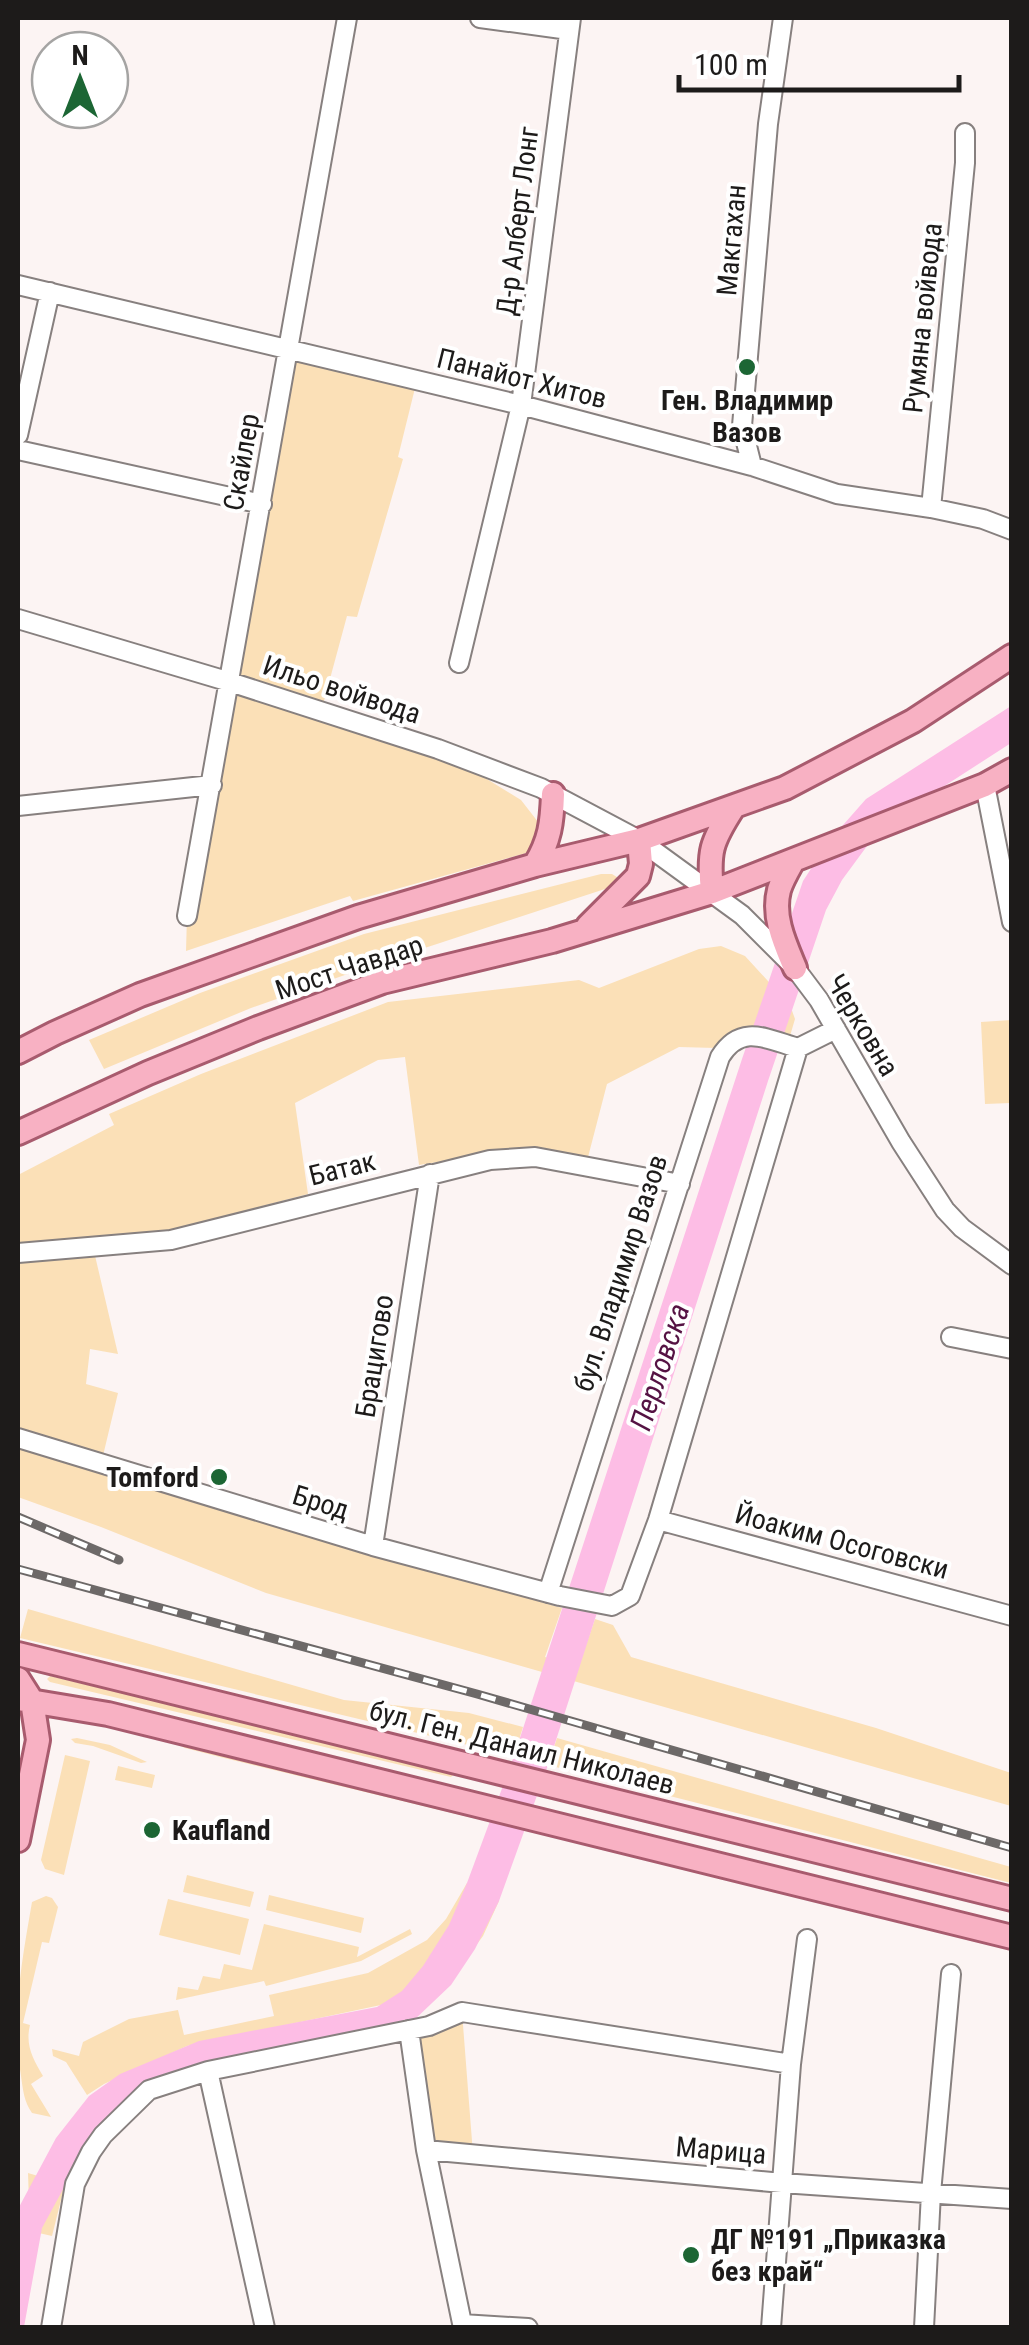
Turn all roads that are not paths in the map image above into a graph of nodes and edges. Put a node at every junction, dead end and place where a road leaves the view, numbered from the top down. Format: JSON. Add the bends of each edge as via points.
{"nodes":[{"id":1,"x":348,"y":18,"type":"edge"},
{"id":2,"x":480,"y":18,"type":"edge"},
{"id":3,"x":782,"y":18,"type":"edge"},
{"id":4,"x":570,"y":24,"type":"edge"},
{"id":5,"x":965,"y":133,"type":"dead end"},
{"id":6,"x":18,"y":285,"type":"edge"},
{"id":7,"x":50,"y":292,"type":"junction"},
{"id":8,"x":289,"y":350,"type":"junction"},
{"id":9,"x":521,"y":405,"type":"junction"},
{"id":10,"x":18,"y":435,"type":"edge"},
{"id":11,"x":18,"y":450,"type":"edge"},
{"id":12,"x":752,"y":466,"type":"junction"},
{"id":13,"x":262,"y":504,"type":"junction"},
{"id":14,"x":931,"y":508,"type":"junction"},
{"id":15,"x":1012,"y":530,"type":"edge"},
{"id":16,"x":18,"y":619,"type":"edge"},
{"id":17,"x":1012,"y":656,"type":"edge"},
{"id":18,"x":459,"y":663,"type":"dead end"},
{"id":19,"x":230,"y":682,"type":"junction"},
{"id":20,"x":1012,"y":770,"type":"edge"},
{"id":21,"x":984,"y":785,"type":"junction"},
{"id":22,"x":212,"y":786,"type":"junction"},
{"id":23,"x":553,"y":794,"type":"junction"},
{"id":24,"x":18,"y":806,"type":"edge"},
{"id":25,"x":733,"y":808,"type":"junction"},
{"id":26,"x":639,"y":840,"type":"junction"},
{"id":27,"x":793,"y":861,"type":"junction"},
{"id":28,"x":1006,"y":862,"type":"edge"},
{"id":29,"x":534,"y":866,"type":"junction"},
{"id":30,"x":712,"y":892,"type":"junction"},
{"id":31,"x":187,"y":916,"type":"dead end"},
{"id":32,"x":1012,"y":922,"type":"edge"},
{"id":33,"x":582,"y":932,"type":"junction"},
{"id":34,"x":795,"y":968,"type":"junction"},
{"id":35,"x":836,"y":1029,"type":"junction"},
{"id":36,"x":798,"y":1048,"type":"junction"},
{"id":37,"x":18,"y":1052,"type":"edge"},
{"id":38,"x":18,"y":1134,"type":"edge"},
{"id":39,"x":430,"y":1174,"type":"junction"},
{"id":40,"x":680,"y":1184,"type":"junction"},
{"id":41,"x":18,"y":1253,"type":"edge"},
{"id":42,"x":1012,"y":1265,"type":"edge"},
{"id":43,"x":950,"y":1337,"type":"dead end"},
{"id":44,"x":1012,"y":1349,"type":"edge"},
{"id":45,"x":18,"y":1438,"type":"edge"},
{"id":46,"x":658,"y":1520,"type":"junction"},
{"id":47,"x":373,"y":1546,"type":"junction"},
{"id":48,"x":554,"y":1594,"type":"junction"},
{"id":49,"x":1012,"y":1616,"type":"edge"},
{"id":50,"x":18,"y":1654,"type":"edge"},
{"id":51,"x":18,"y":1679,"type":"edge"},
{"id":52,"x":25,"y":1700,"type":"edge"},
{"id":53,"x":18,"y":1840,"type":"edge"},
{"id":54,"x":1012,"y":1899,"type":"edge"},
{"id":55,"x":1012,"y":1937,"type":"edge"},
{"id":56,"x":807,"y":1938,"type":"dead end"},
{"id":57,"x":950,"y":1974,"type":"dead end"},
{"id":58,"x":408,"y":2030,"type":"junction"},
{"id":59,"x":791,"y":2064,"type":"junction"},
{"id":60,"x":208,"y":2070,"type":"junction"},
{"id":61,"x":426,"y":2150,"type":"junction"},
{"id":62,"x":782,"y":2182,"type":"junction"},
{"id":63,"x":931,"y":2194,"type":"junction"},
{"id":64,"x":1012,"y":2199,"type":"edge"},
{"id":65,"x":463,"y":2326,"type":"edge"},
{"id":66,"x":50,"y":2328,"type":"edge"},
{"id":67,"x":264,"y":2328,"type":"edge"},
{"id":68,"x":528,"y":2328,"type":"edge"},
{"id":69,"x":771,"y":2328,"type":"edge"},
{"id":70,"x":924,"y":2328,"type":"edge"}],
"edges":[{"from":1,"to":8,"type":"street","name":"Скайлер"},
{"from":2,"to":4,"type":"street"},
{"from":3,"to":12,"type":"street","name":"Макгахан","via":[[742,426]]},
{"from":4,"to":9,"type":"street","name":"Д-р Алберт Лонг"},
{"from":5,"to":14,"type":"street","name":"Румяна войвода"},
{"from":6,"to":7,"type":"street","name":"Панайот Хитов"},
{"from":7,"to":8,"type":"street","name":"Панайот Хитов"},
{"from":7,"to":10,"type":"street"},
{"from":8,"to":9,"type":"street","name":"Панайот Хитов"},
{"from":8,"to":13,"type":"street","name":"Скайлер"},
{"from":9,"to":12,"type":"street","name":"Панайот Хитов"},
{"from":9,"to":18,"type":"street","name":"Д-р Алберт Лонг"},
{"from":11,"to":13,"type":"street"},
{"from":12,"to":14,"type":"street","name":"Панайот Хитов","via":[[837,494]]},
{"from":13,"to":19,"type":"street","name":"Скайлер"},
{"from":14,"to":15,"type":"street","name":"Панайот Хитов"},
{"from":16,"to":19,"type":"street","name":"Ильо войвода"},
{"from":17,"to":25,"type":"main road","via":[[888,736]]},
{"from":19,"to":22,"type":"street","name":"Скайлер"},
{"from":19,"to":23,"type":"street","name":"Ильо войвода"},
{"from":20,"to":21,"type":"main road"},
{"from":21,"to":27,"type":"main road"},
{"from":21,"to":28,"type":"street"},
{"from":22,"to":24,"type":"street"},
{"from":22,"to":31,"type":"street","name":"Скайлер"},
{"from":23,"to":26,"type":"street","name":"Ильо войвода"},
{"from":23,"to":29,"type":"main road","via":[[546,846]]},
{"from":25,"to":26,"type":"main road"},
{"from":25,"to":30,"type":"main road","via":[[709,859]]},
{"from":26,"to":29,"type":"main road","name":"Мост Чавдар"},
{"from":26,"to":30,"type":"street","name":"Черковна"},
{"from":26,"to":33,"type":"main road","via":[[638,876]]},
{"from":27,"to":30,"type":"main road"},
{"from":27,"to":34,"type":"main road","via":[[778,892],[778,914]]},
{"from":28,"to":32,"type":"street"},
{"from":29,"to":37,"type":"main road","name":"Мост Чавдар","via":[[209,969]]},
{"from":30,"to":33,"type":"main road","name":"Мост Чавдар"},
{"from":30,"to":34,"type":"street","name":"Черковна"},
{"from":33,"to":38,"type":"main road","name":"Мост Чавдар","via":[[382,982],[148,1073]]},
{"from":34,"to":35,"type":"street","name":"Черковна"},
{"from":35,"to":36,"type":"street"},
{"from":35,"to":42,"type":"street","name":"Черковна","via":[[945,1210]]},
{"from":36,"to":40,"type":"street","name":"бул. Владимир Вазов","via":[[756,1036],[728,1045]]},
{"from":36,"to":46,"type":"street"},
{"from":39,"to":40,"type":"street","name":"Батак","via":[[535,1157]]},
{"from":39,"to":41,"type":"street","name":"Батак","via":[[170,1240]]},
{"from":39,"to":47,"type":"street","name":"Брацигово"},
{"from":40,"to":48,"type":"street","name":"бул. Владимир Вазов"},
{"from":43,"to":44,"type":"street"},
{"from":45,"to":47,"type":"street","name":"Брод"},
{"from":46,"to":48,"type":"street","name":"Брод","via":[[630,1596],[608,1605]]},
{"from":46,"to":49,"type":"street","name":"Йоаким Осоговски"},
{"from":47,"to":48,"type":"street","name":"Брод"},
{"from":50,"to":54,"type":"main road","name":"бул. Ген. Данаил Николаев"},
{"from":51,"to":52,"type":"main road"},
{"from":52,"to":53,"type":"main road","via":[[38,1740]]},
{"from":52,"to":55,"type":"main road","via":[[108,1714]]},
{"from":56,"to":59,"type":"street"},
{"from":57,"to":63,"type":"street"},
{"from":58,"to":59,"type":"street","via":[[462,2012]]},
{"from":58,"to":60,"type":"street"},
{"from":58,"to":61,"type":"street"},
{"from":59,"to":62,"type":"street"},
{"from":60,"to":66,"type":"street","via":[[149,2090],[91,2152],[75,2184]]},
{"from":60,"to":67,"type":"street"},
{"from":61,"to":62,"type":"street","name":"Марица"},
{"from":61,"to":65,"type":"street"},
{"from":62,"to":63,"type":"street","name":"Марица"},
{"from":62,"to":69,"type":"street"},
{"from":63,"to":64,"type":"street","name":"Марица"},
{"from":63,"to":70,"type":"street"},
{"from":65,"to":68,"type":"street"}]}
